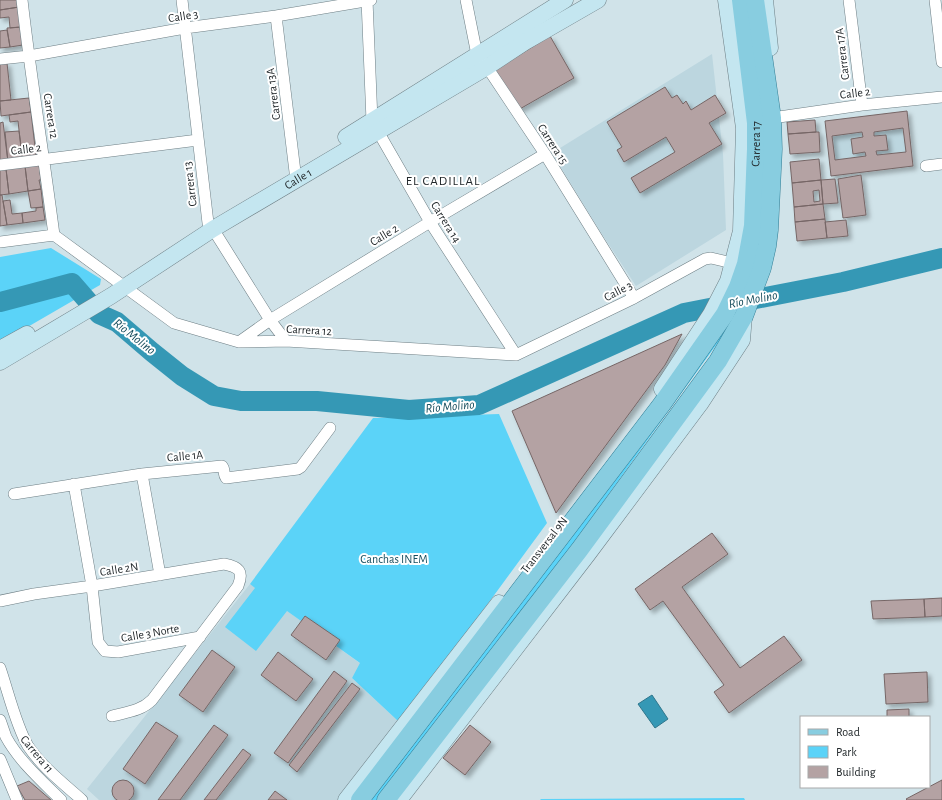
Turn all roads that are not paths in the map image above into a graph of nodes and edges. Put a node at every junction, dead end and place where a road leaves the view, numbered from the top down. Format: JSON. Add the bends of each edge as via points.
{"nodes":[{"id":1,"x":22,"y":0,"type":"edge"},
{"id":2,"x":182,"y":0,"type":"edge"},
{"id":3,"x":368,"y":0,"type":"edge"},
{"id":4,"x":466,"y":0,"type":"edge"},
{"id":5,"x":565,"y":0,"type":"edge"},
{"id":6,"x":726,"y":0,"type":"edge"},
{"id":7,"x":741,"y":0,"type":"edge"},
{"id":8,"x":755,"y":0,"type":"edge"},
{"id":9,"x":765,"y":0,"type":"edge"},
{"id":10,"x":849,"y":0,"type":"edge"},
{"id":11,"x":935,"y":0,"type":"edge"},
{"id":12,"x":590,"y":2,"type":"edge"},
{"id":13,"x":276,"y":16,"type":"junction"},
{"id":14,"x":185,"y":28,"type":"junction"},
{"id":15,"x":29,"y":56,"type":"junction"},
{"id":16,"x":0,"y":59,"type":"edge"},
{"id":17,"x":482,"y":61,"type":"junction"},
{"id":18,"x":942,"y":62,"type":"edge"},
{"id":19,"x":942,"y":97,"type":"edge"},
{"id":20,"x":862,"y":105,"type":"junction"},
{"id":21,"x":772,"y":118,"type":"junction"},
{"id":22,"x":375,"y":126,"type":"junction"},
{"id":23,"x":198,"y":140,"type":"junction"},
{"id":24,"x":545,"y":154,"type":"junction"},
{"id":25,"x":44,"y":159,"type":"junction"},
{"id":26,"x":942,"y":164,"type":"edge"},
{"id":27,"x":0,"y":165,"type":"edge"},
{"id":28,"x":926,"y":166,"type":"dead end"},
{"id":29,"x":295,"y":175,"type":"junction"},
{"id":30,"x":430,"y":222,"type":"junction"},
{"id":31,"x":211,"y":226,"type":"junction"},
{"id":32,"x":54,"y":235,"type":"junction"},
{"id":33,"x":0,"y":242,"type":"edge"},
{"id":34,"x":732,"y":263,"type":"junction"},
{"id":35,"x":733,"y":284,"type":"junction"},
{"id":36,"x":115,"y":288,"type":"junction"},
{"id":37,"x":634,"y":298,"type":"junction"},
{"id":38,"x":71,"y":314,"type":"junction"},
{"id":39,"x":718,"y":314,"type":"junction"},
{"id":40,"x":744,"y":316,"type":"junction"},
{"id":41,"x":270,"y":320,"type":"junction"},
{"id":42,"x":239,"y":342,"type":"junction"},
{"id":43,"x":286,"y":342,"type":"junction"},
{"id":44,"x":0,"y":348,"type":"edge"},
{"id":45,"x":516,"y":355,"type":"junction"},
{"id":46,"x":0,"y":362,"type":"edge"},
{"id":47,"x":330,"y":428,"type":"dead end"},
{"id":48,"x":627,"y":449,"type":"junction"},
{"id":49,"x":610,"y":460,"type":"junction"},
{"id":50,"x":142,"y":474,"type":"junction"},
{"id":51,"x":74,"y":484,"type":"junction"},
{"id":52,"x":14,"y":494,"type":"dead end"},
{"id":53,"x":160,"y":575,"type":"junction"},
{"id":54,"x":92,"y":586,"type":"junction"},
{"id":55,"x":0,"y":601,"type":"edge"},
{"id":56,"x":200,"y":637,"type":"junction"},
{"id":57,"x":0,"y":668,"type":"edge"},
{"id":58,"x":112,"y":716,"type":"dead end"},
{"id":59,"x":0,"y":720,"type":"edge"},
{"id":60,"x":22,"y":733,"type":"junction"},
{"id":61,"x":3,"y":736,"type":"edge"},
{"id":62,"x":0,"y":759,"type":"edge"},
{"id":63,"x":17,"y":800,"type":"edge"},
{"id":64,"x":61,"y":800,"type":"edge"},
{"id":65,"x":82,"y":800,"type":"edge"},
{"id":66,"x":346,"y":800,"type":"edge"},
{"id":67,"x":360,"y":800,"type":"edge"},
{"id":68,"x":386,"y":800,"type":"edge"},
{"id":69,"x":399,"y":800,"type":"edge"}],
"edges":[{"from":1,"to":15,"type":"street","name":"Carrera 12"},
{"from":2,"to":14,"type":"street","name":"Carrera 13"},
{"from":3,"to":13,"type":"street","name":"Calle 3"},
{"from":3,"to":22,"type":"street","name":"Carrera 14"},
{"from":4,"to":17,"type":"street","name":"Carrera 15"},
{"from":5,"to":17,"type":"main road","name":"Calle 1"},
{"from":6,"to":34,"type":"main road","name":"Carrera 17","via":[[744,128],[741,231]]},
{"from":7,"to":35,"type":"main road","name":"Carrera 17","via":[[756,123],[756,149],[753,226],[746,264]]},
{"from":8,"to":21,"type":"main road","name":"Carrera 17"},
{"from":9,"to":21,"type":"main road","via":[[777,110]]},
{"from":10,"to":20,"type":"street","name":"Carrera 17A"},
{"from":11,"to":18,"type":"street"},
{"from":12,"to":17,"type":"main road","name":"Calle 1","via":[[526,42]]},
{"from":13,"to":14,"type":"street","name":"Calle 3"},
{"from":13,"to":29,"type":"street","name":"Carrera 13A"},
{"from":14,"to":15,"type":"street","name":"Calle 3"},
{"from":14,"to":23,"type":"street","name":"Carrera 13"},
{"from":15,"to":16,"type":"street","name":"Calle 3"},
{"from":15,"to":25,"type":"street","name":"Carrera 12"},
{"from":17,"to":22,"type":"main road","name":"Calle 1"},
{"from":17,"to":24,"type":"street","name":"Carrera 15"},
{"from":19,"to":20,"type":"street","name":"Calle 2"},
{"from":20,"to":21,"type":"street","name":"Calle 2"},
{"from":21,"to":40,"type":"main road","name":"Carrera 17","via":[[769,230],[762,268]]},
{"from":22,"to":29,"type":"main road","name":"Calle 1"},
{"from":22,"to":30,"type":"street","name":"Carrera 14"},
{"from":23,"to":25,"type":"street","name":"Calle 2"},
{"from":23,"to":31,"type":"street","name":"Carrera 13"},
{"from":24,"to":30,"type":"street","name":"Calle 2"},
{"from":24,"to":37,"type":"street","name":"Carrera 15"},
{"from":25,"to":27,"type":"street","name":"Calle 2"},
{"from":25,"to":32,"type":"street","name":"Carrera 12"},
{"from":26,"to":28,"type":"street"},
{"from":29,"to":31,"type":"main road","name":"Calle 1"},
{"from":30,"to":41,"type":"street","name":"Calle 2"},
{"from":30,"to":45,"type":"street","name":"Carrera 14"},
{"from":31,"to":36,"type":"main road","name":"Calle 1"},
{"from":31,"to":41,"type":"street","name":"Carrera 13"},
{"from":32,"to":33,"type":"street"},
{"from":32,"to":36,"type":"street"},
{"from":34,"to":35,"type":"main road","name":"Carrera 17"},
{"from":34,"to":37,"type":"street","name":"Calle 3","via":[[712,258],[705,259]]},
{"from":35,"to":39,"type":"main road","name":"Transversal 9N"},
{"from":36,"to":38,"type":"main road","name":"Calle 1"},
{"from":36,"to":42,"type":"street","name":"Carrera 12","via":[[174,323]]},
{"from":37,"to":45,"type":"street","name":"Calle 3"},
{"from":38,"to":44,"type":"main road","name":"Calle 1"},
{"from":38,"to":46,"type":"main road","name":"Calle 1"},
{"from":39,"to":48,"type":"main road","name":"Transversal 9N","via":[[662,404]]},
{"from":39,"to":49,"type":"main road","name":"Transversal 9N"},
{"from":40,"to":68,"type":"main road","via":[[718,361],[580,549]]},
{"from":40,"to":69,"type":"main road","via":[[742,340],[700,404]]},
{"from":41,"to":42,"type":"street","name":"Calle 2"},
{"from":41,"to":43,"type":"street","name":"Carrera 13"},
{"from":42,"to":43,"type":"street","name":"Carrera 12"},
{"from":43,"to":45,"type":"street","name":"Carrera 12"},
{"from":47,"to":50,"type":"street","name":"Calle 1A","via":[[298,469],[226,478],[222,466]]},
{"from":48,"to":49,"type":"main road"},
{"from":48,"to":67,"type":"main road","name":"Transversal 9N"},
{"from":49,"to":66,"type":"main road","name":"Transversal 9N"},
{"from":50,"to":51,"type":"street","name":"Calle 1A"},
{"from":50,"to":53,"type":"street"},
{"from":51,"to":52,"type":"street","name":"Calle 1A"},
{"from":51,"to":54,"type":"street"},
{"from":53,"to":54,"type":"street","name":"Calle 2N"},
{"from":53,"to":56,"type":"street","name":"Calle 2N","via":[[224,564],[234,566],[240,571],[238,586]]},
{"from":54,"to":55,"type":"street","name":"Calle 2N"},
{"from":54,"to":56,"type":"street","name":"Calle 3 Norte","via":[[98,642],[105,652],[118,652]]},
{"from":56,"to":58,"type":"street","via":[[146,706]]},
{"from":57,"to":60,"type":"street"},
{"from":59,"to":61,"type":"street","name":"Carrera 11"},
{"from":60,"to":61,"type":"street"},
{"from":60,"to":65,"type":"street","via":[[28,746],[45,767]]},
{"from":61,"to":64,"type":"street","name":"Carrera 11"},
{"from":62,"to":63,"type":"street"}]}
